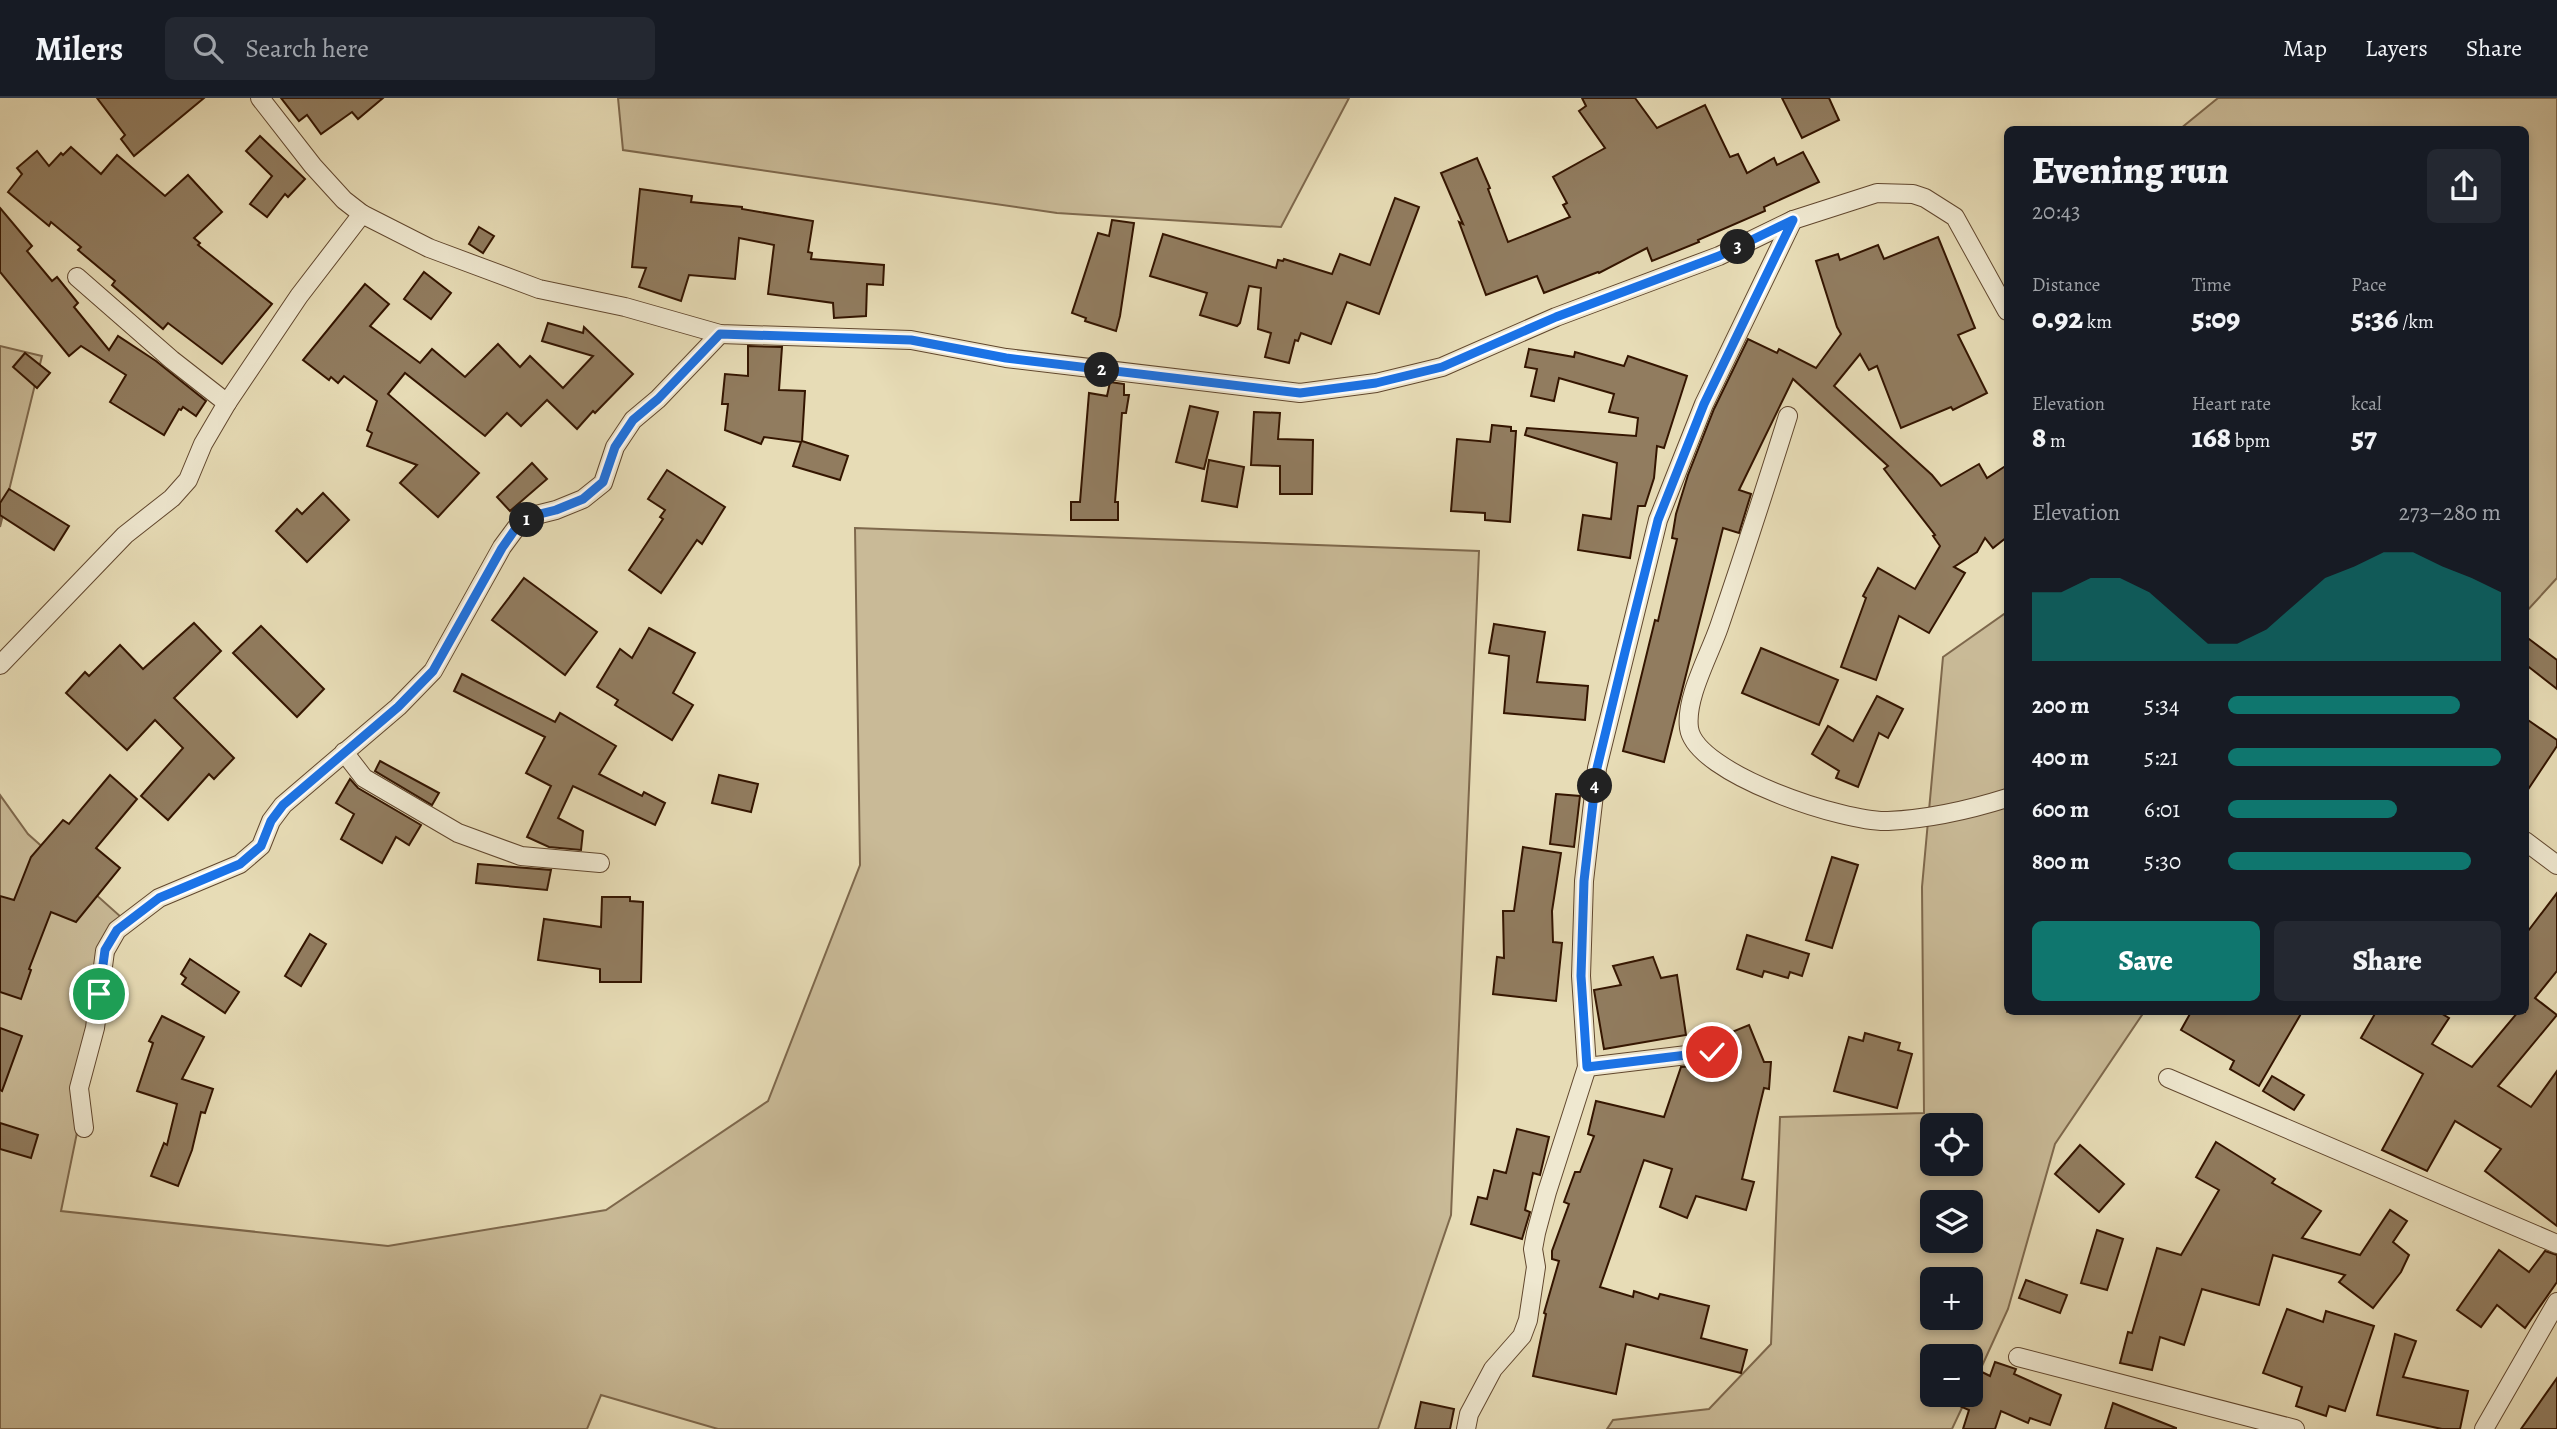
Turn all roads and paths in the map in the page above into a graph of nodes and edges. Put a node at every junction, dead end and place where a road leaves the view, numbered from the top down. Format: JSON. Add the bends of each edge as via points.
{"nodes":[{"id":1,"x":260,"y":98,"type":"edge"},
{"id":2,"x":362,"y":214,"type":"junction"},
{"id":3,"x":1793,"y":220,"type":"junction"},
{"id":4,"x":77,"y":277,"type":"dead end"},
{"id":5,"x":2004,"y":306,"type":"edge"},
{"id":6,"x":720,"y":334,"type":"junction"},
{"id":7,"x":227,"y":403,"type":"junction"},
{"id":8,"x":1788,"y":416,"type":"dead end"},
{"id":9,"x":0,"y":664,"type":"edge"},
{"id":10,"x":344,"y":752,"type":"junction"},
{"id":11,"x":2004,"y":799,"type":"edge"},
{"id":12,"x":2529,"y":844,"type":"edge"},
{"id":13,"x":600,"y":863,"type":"dead end"},
{"id":14,"x":2557,"y":865,"type":"edge"},
{"id":15,"x":1712,"y":1052,"type":"dead end"},
{"id":16,"x":1587,"y":1067,"type":"junction"},
{"id":17,"x":2168,"y":1079,"type":"dead end"},
{"id":18,"x":84,"y":1128,"type":"dead end"},
{"id":19,"x":2557,"y":1244,"type":"edge"},
{"id":20,"x":2557,"y":1302,"type":"edge"},
{"id":21,"x":2018,"y":1357,"type":"dead end"},
{"id":22,"x":1466,"y":1429,"type":"edge"},
{"id":23,"x":2295,"y":1429,"type":"edge"},
{"id":24,"x":2484,"y":1429,"type":"edge"}],
"edges":[{"from":1,"to":2,"type":"street","via":[[313,166]]},
{"from":2,"to":6,"type":"street","via":[[429,248],[540,289]]},
{"from":2,"to":7,"type":"street","via":[[299,296]]},
{"from":3,"to":5,"type":"street","via":[[1877,193],[1925,198],[1955,217]]},
{"from":3,"to":6,"type":"street","via":[[1719,256],[1556,317],[1442,367],[1376,383],[1300,393],[1006,358],[911,340]]},
{"from":3,"to":16,"type":"street","via":[[1704,404],[1658,520],[1625,652],[1597,768],[1584,881],[1581,976]]},
{"from":4,"to":7,"type":"street"},
{"from":6,"to":10,"type":"street","via":[[633,420],[615,447],[603,482],[583,499],[536,515],[516,528],[433,671]]},
{"from":7,"to":9,"type":"street","via":[[188,480],[125,535]]},
{"from":8,"to":11,"type":"street","via":[[1694,693],[1689,726],[1694,744],[1733,773],[1771,793],[1873,820],[1938,814]]},
{"from":10,"to":13,"type":"street","via":[[364,778],[458,832],[522,856]]},
{"from":10,"to":18,"type":"street","via":[[283,805],[261,846],[240,864],[159,898],[117,930],[105,950],[95,1028],[79,1088]]},
{"from":12,"to":14,"type":"street"},
{"from":15,"to":16,"type":"street"},
{"from":16,"to":22,"type":"street","via":[[1536,1233],[1528,1320],[1522,1336],[1493,1369]]},
{"from":17,"to":19,"type":"street"},
{"from":20,"to":24,"type":"street"},
{"from":21,"to":23,"type":"street"}]}
